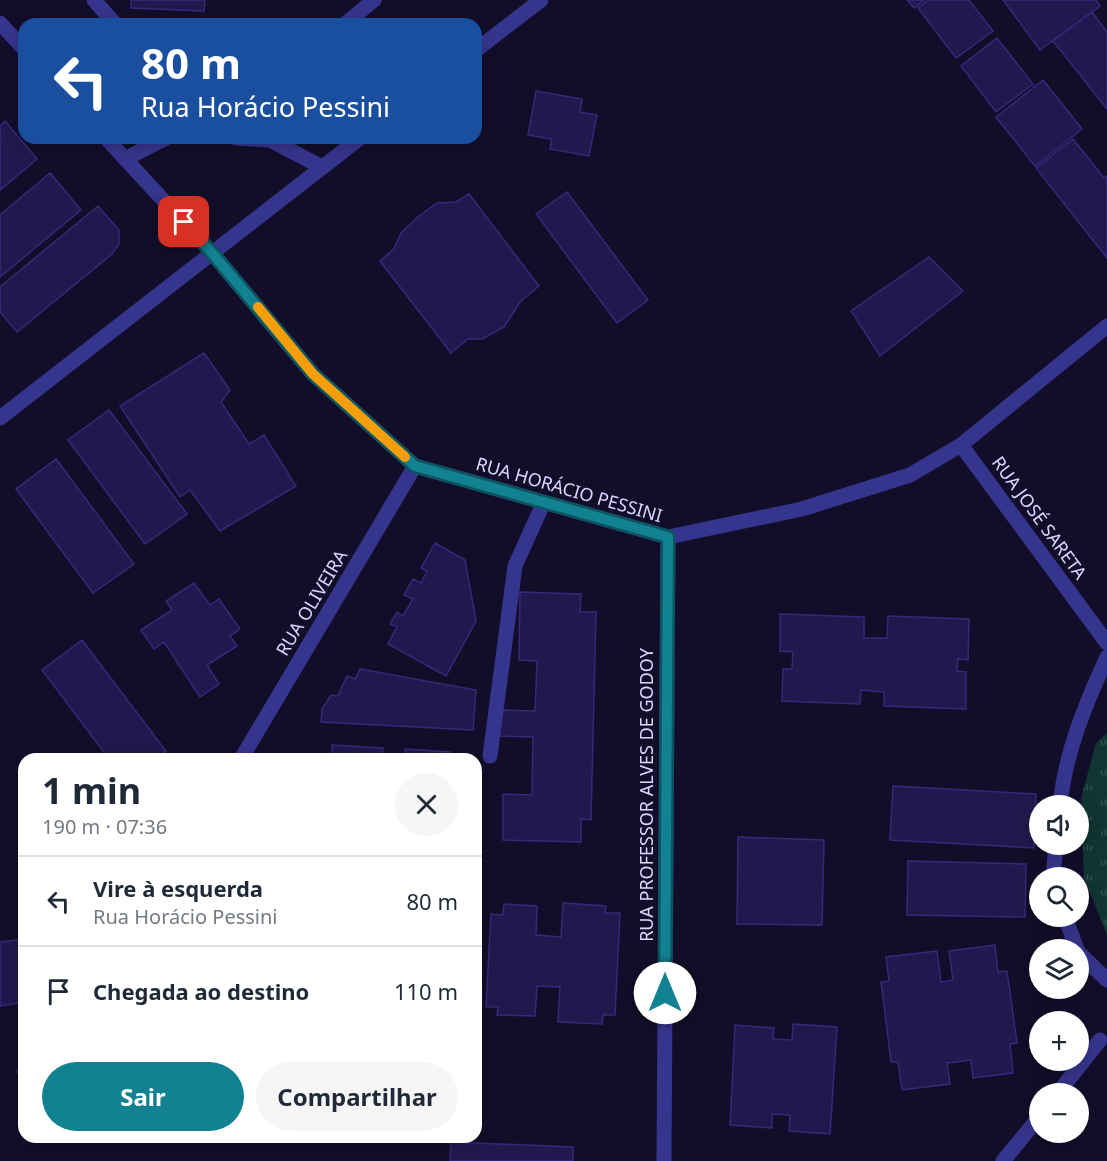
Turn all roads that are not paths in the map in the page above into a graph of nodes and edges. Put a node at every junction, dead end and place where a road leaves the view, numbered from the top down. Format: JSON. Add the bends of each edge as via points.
{"nodes":[{"id":1,"x":94,"y":0,"type":"edge"},
{"id":2,"x":374,"y":0,"type":"edge"},
{"id":3,"x":541,"y":0,"type":"edge"},
{"id":4,"x":110,"y":18,"type":"edge"},
{"id":5,"x":352,"y":18,"type":"edge"},
{"id":6,"x":0,"y":23,"type":"edge"},
{"id":7,"x":18,"y":42,"type":"edge"},
{"id":8,"x":482,"y":45,"type":"edge"},
{"id":9,"x":111,"y":144,"type":"edge"},
{"id":10,"x":154,"y":144,"type":"edge"},
{"id":11,"x":279,"y":144,"type":"edge"},
{"id":12,"x":352,"y":144,"type":"edge"},
{"id":13,"x":125,"y":159,"type":"junction"},
{"id":14,"x":322,"y":167,"type":"junction"},
{"id":15,"x":213,"y":254,"type":"junction"},
{"id":16,"x":1107,"y":326,"type":"edge"},
{"id":17,"x":0,"y":418,"type":"edge"},
{"id":18,"x":961,"y":445,"type":"junction"},
{"id":19,"x":415,"y":466,"type":"junction"},
{"id":20,"x":543,"y":504,"type":"junction"},
{"id":21,"x":668,"y":537,"type":"junction"},
{"id":22,"x":1107,"y":643,"type":"edge"},
{"id":23,"x":1107,"y":657,"type":"edge"},
{"id":24,"x":246,"y":753,"type":"edge"},
{"id":25,"x":490,"y":756,"type":"dead end"},
{"id":26,"x":1061,"y":795,"type":"edge"},
{"id":27,"x":1089,"y":962,"type":"edge"},
{"id":28,"x":1107,"y":980,"type":"edge"},
{"id":29,"x":1100,"y":1040,"type":"dead end"},
{"id":30,"x":1066,"y":1083,"type":"edge"},
{"id":31,"x":1029,"y":1129,"type":"edge"},
{"id":32,"x":664,"y":1161,"type":"edge"},
{"id":33,"x":1003,"y":1161,"type":"edge"}],
"edges":[{"from":1,"to":4,"type":"street"},
{"from":2,"to":5,"type":"street"},
{"from":3,"to":8,"type":"street"},
{"from":6,"to":7,"type":"street"},
{"from":9,"to":13,"type":"street","name":"RUA HORÁCIO PESSINI"},
{"from":10,"to":13,"type":"street"},
{"from":11,"to":14,"type":"street"},
{"from":12,"to":14,"type":"street"},
{"from":13,"to":15,"type":"street","name":"RUA HORÁCIO PESSINI"},
{"from":14,"to":15,"type":"street"},
{"from":15,"to":17,"type":"street"},
{"from":15,"to":19,"type":"street","name":"RUA HORÁCIO PESSINI","via":[[313,374]]},
{"from":16,"to":18,"type":"street","name":"RUA HORÁCIO PESSINI"},
{"from":18,"to":21,"type":"street","name":"RUA HORÁCIO PESSINI","via":[[910,475],[835,499]]},
{"from":18,"to":22,"type":"street","name":"RUA JOSÉ SARETA"},
{"from":19,"to":20,"type":"street","name":"RUA HORÁCIO PESSINI"},
{"from":19,"to":24,"type":"street","name":"RUA OLIVEIRA"},
{"from":20,"to":21,"type":"street","name":"RUA HORÁCIO PESSINI"},
{"from":20,"to":25,"type":"street","via":[[514,566]]},
{"from":21,"to":32,"type":"street","name":"RUA PROFESSOR ALVES DE GODOY"},
{"from":23,"to":26,"type":"street","via":[[1082,711],[1062,777]]},
{"from":27,"to":28,"type":"street"},
{"from":29,"to":30,"type":"street"},
{"from":31,"to":33,"type":"street"}]}
